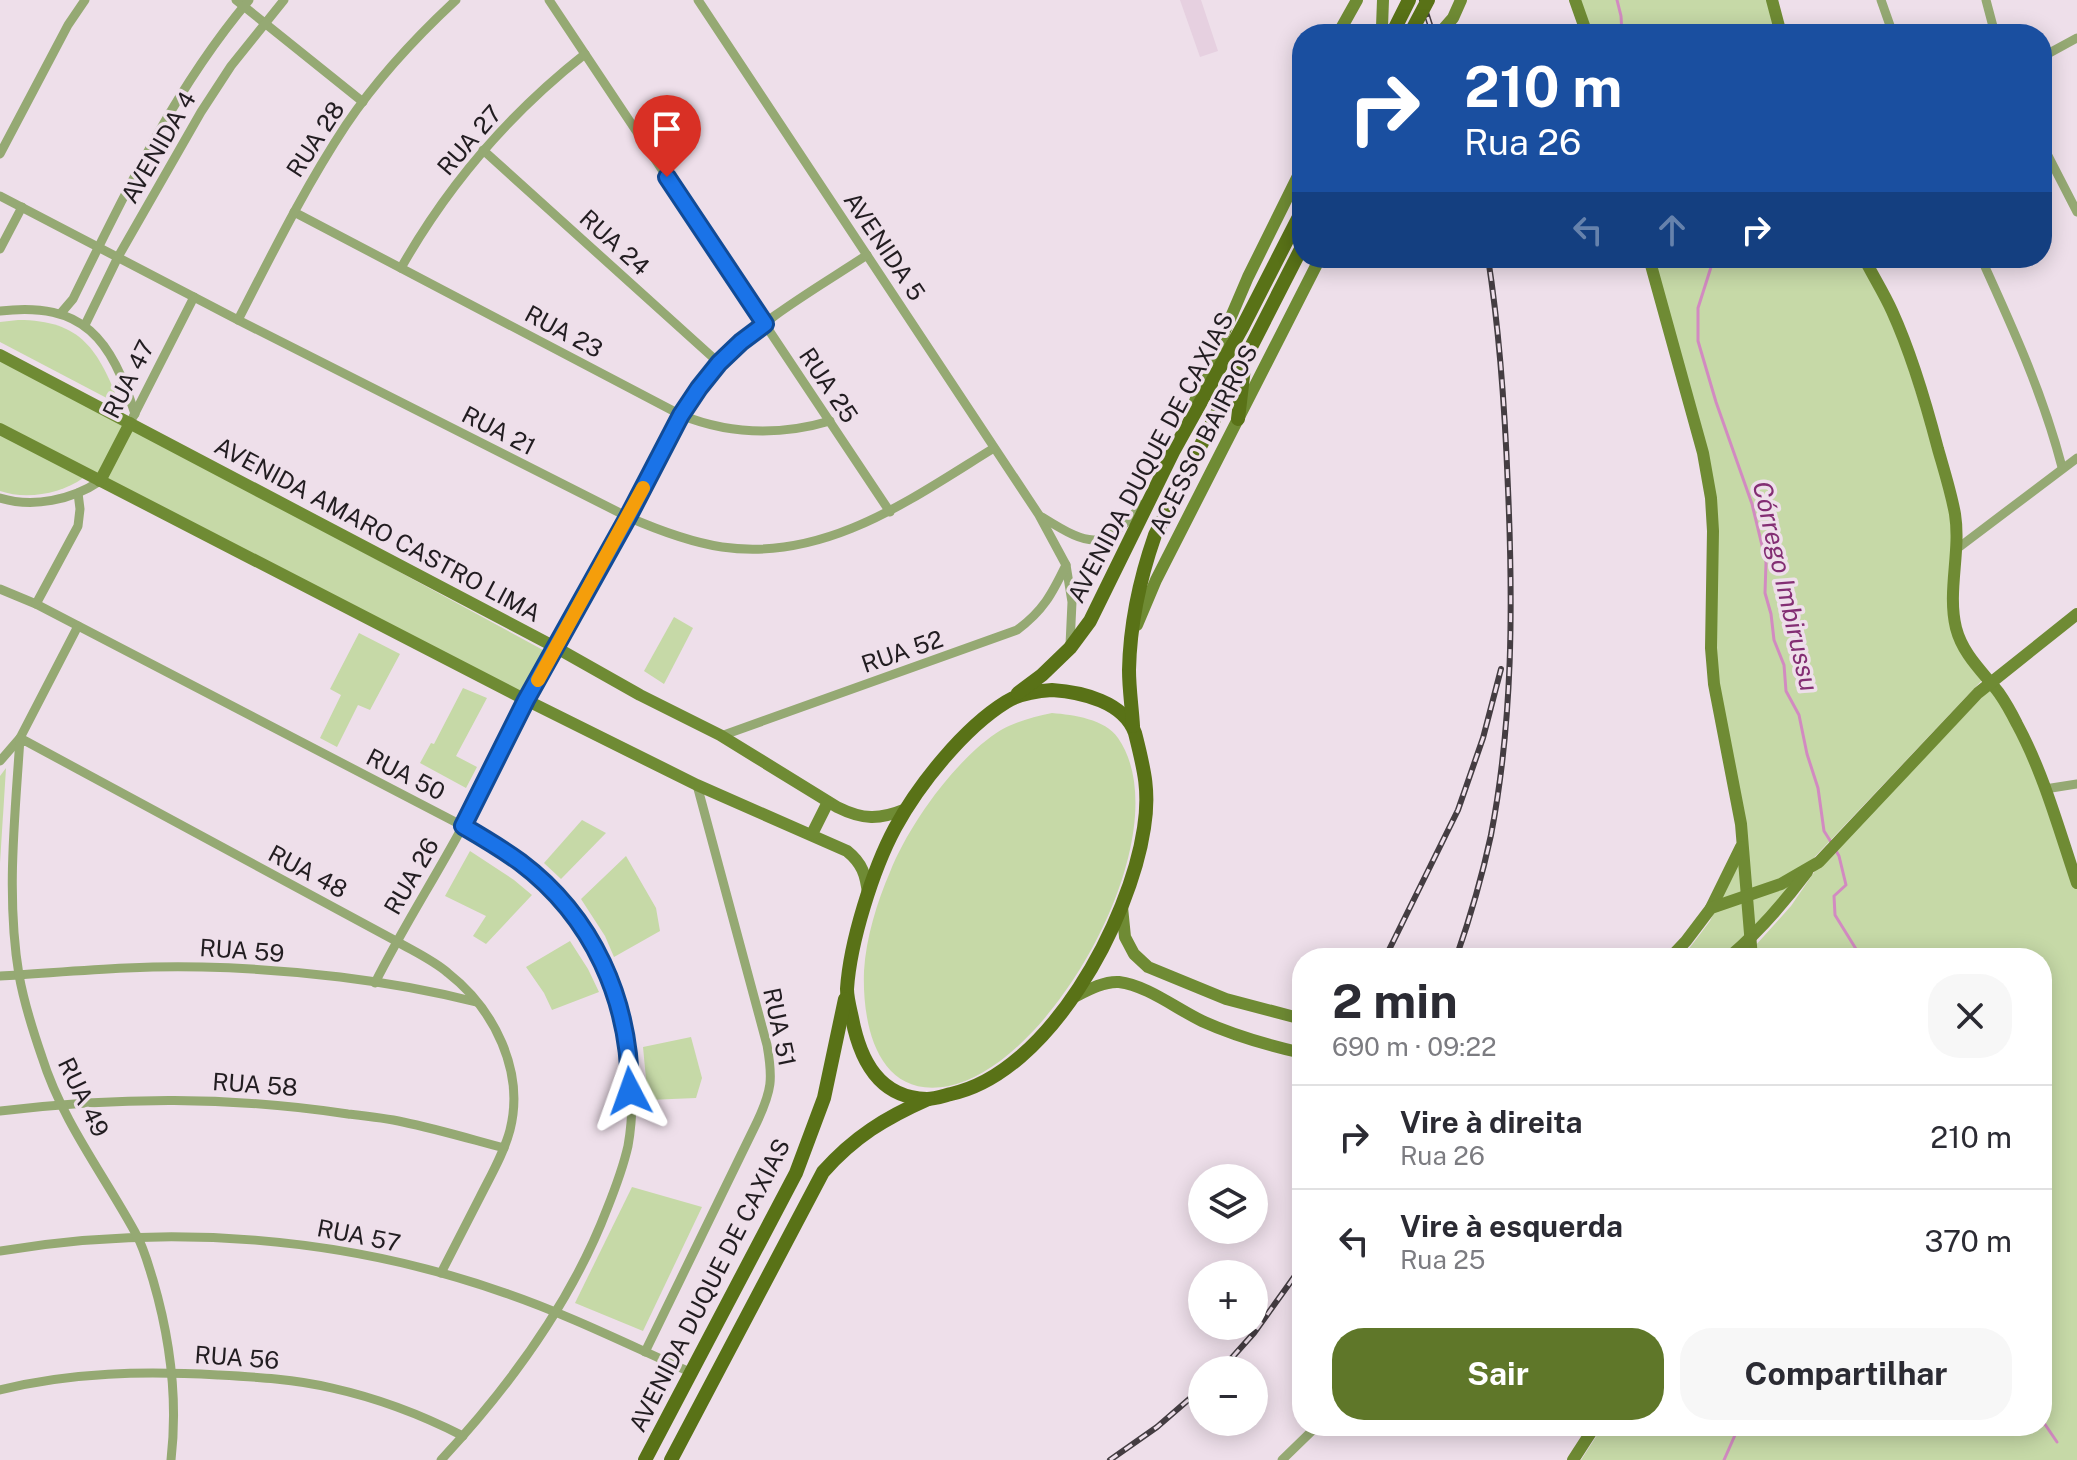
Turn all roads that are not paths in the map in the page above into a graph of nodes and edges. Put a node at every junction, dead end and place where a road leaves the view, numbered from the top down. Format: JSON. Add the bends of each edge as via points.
{"nodes":[{"id":1,"x":85,"y":0,"type":"edge"},
{"id":2,"x":284,"y":0,"type":"edge"},
{"id":3,"x":456,"y":0,"type":"edge"},
{"id":4,"x":549,"y":0,"type":"edge"},
{"id":5,"x":698,"y":0,"type":"edge"},
{"id":6,"x":1357,"y":0,"type":"edge"},
{"id":7,"x":1383,"y":0,"type":"edge"},
{"id":8,"x":1409,"y":0,"type":"edge"},
{"id":9,"x":1428,"y":0,"type":"edge"},
{"id":10,"x":1461,"y":0,"type":"edge"},
{"id":11,"x":1575,"y":0,"type":"edge"},
{"id":12,"x":1772,"y":0,"type":"edge"},
{"id":13,"x":1881,"y":0,"type":"edge"},
{"id":14,"x":1986,"y":0,"type":"edge"},
{"id":15,"x":243,"y":2,"type":"edge"},
{"id":16,"x":265,"y":23,"type":"junction"},
{"id":17,"x":1347,"y":24,"type":"edge"},
{"id":18,"x":1382,"y":24,"type":"edge"},
{"id":19,"x":1397,"y":24,"type":"edge"},
{"id":20,"x":1415,"y":24,"type":"edge"},
{"id":21,"x":1448,"y":24,"type":"edge"},
{"id":22,"x":1583,"y":24,"type":"edge"},
{"id":23,"x":1778,"y":24,"type":"edge"},
{"id":24,"x":1889,"y":24,"type":"edge"},
{"id":25,"x":1992,"y":24,"type":"edge"},
{"id":26,"x":2077,"y":38,"type":"edge"},
{"id":27,"x":2052,"y":52,"type":"edge"},
{"id":28,"x":585,"y":54,"type":"junction"},
{"id":29,"x":363,"y":102,"type":"junction"},
{"id":30,"x":483,"y":150,"type":"junction"},
{"id":31,"x":0,"y":154,"type":"edge"},
{"id":32,"x":2052,"y":163,"type":"edge"},
{"id":33,"x":1292,"y":188,"type":"edge"},
{"id":34,"x":0,"y":196,"type":"edge"},
{"id":35,"x":22,"y":207,"type":"junction"},
{"id":36,"x":294,"y":212,"type":"junction"},
{"id":37,"x":2077,"y":212,"type":"edge"},
{"id":38,"x":1292,"y":230,"type":"edge"},
{"id":39,"x":99,"y":247,"type":"junction"},
{"id":40,"x":0,"y":249,"type":"edge"},
{"id":41,"x":867,"y":255,"type":"junction"},
{"id":42,"x":118,"y":257,"type":"junction"},
{"id":43,"x":1292,"y":267,"type":"edge"},
{"id":44,"x":401,"y":268,"type":"junction"},
{"id":45,"x":1315,"y":268,"type":"edge"},
{"id":46,"x":1652,"y":268,"type":"edge"},
{"id":47,"x":1869,"y":268,"type":"edge"},
{"id":48,"x":1986,"y":268,"type":"edge"},
{"id":49,"x":194,"y":297,"type":"junction"},
{"id":50,"x":0,"y":311,"type":"edge"},
{"id":51,"x":61,"y":313,"type":"junction"},
{"id":52,"x":238,"y":320,"type":"junction"},
{"id":53,"x":765,"y":324,"type":"junction"},
{"id":54,"x":85,"y":325,"type":"junction"},
{"id":55,"x":0,"y":355,"type":"edge"},
{"id":56,"x":1245,"y":358,"type":"junction"},
{"id":57,"x":719,"y":363,"type":"junction"},
{"id":58,"x":681,"y":415,"type":"junction"},
{"id":59,"x":132,"y":418,"type":"junction"},
{"id":60,"x":1238,"y":419,"type":"junction"},
{"id":61,"x":830,"y":421,"type":"junction"},
{"id":62,"x":0,"y":429,"type":"edge"},
{"id":63,"x":994,"y":448,"type":"junction"},
{"id":64,"x":1174,"y":450,"type":"junction"},
{"id":65,"x":2077,"y":458,"type":"edge"},
{"id":66,"x":2062,"y":467,"type":"junction"},
{"id":67,"x":100,"y":481,"type":"junction"},
{"id":68,"x":1154,"y":492,"type":"junction"},
{"id":69,"x":78,"y":493,"type":"junction"},
{"id":70,"x":0,"y":498,"type":"edge"},
{"id":71,"x":890,"y":512,"type":"junction"},
{"id":72,"x":1039,"y":515,"type":"junction"},
{"id":73,"x":628,"y":517,"type":"junction"},
{"id":74,"x":1958,"y":548,"type":"junction"},
{"id":75,"x":1066,"y":565,"type":"junction"},
{"id":76,"x":0,"y":589,"type":"edge"},
{"id":77,"x":36,"y":604,"type":"junction"},
{"id":78,"x":2077,"y":614,"type":"edge"},
{"id":79,"x":78,"y":626,"type":"junction"},
{"id":80,"x":1130,"y":643,"type":"junction"},
{"id":81,"x":555,"y":647,"type":"junction"},
{"id":82,"x":1070,"y":648,"type":"junction"},
{"id":83,"x":1990,"y":683,"type":"junction"},
{"id":84,"x":526,"y":700,"type":"junction"},
{"id":85,"x":1008,"y":700,"type":"junction"},
{"id":86,"x":1133,"y":726,"type":"junction"},
{"id":87,"x":721,"y":736,"type":"junction"},
{"id":88,"x":20,"y":738,"type":"junction"},
{"id":89,"x":0,"y":761,"type":"edge"},
{"id":90,"x":2077,"y":784,"type":"edge"},
{"id":91,"x":697,"y":785,"type":"junction"},
{"id":92,"x":2045,"y":789,"type":"junction"},
{"id":93,"x":828,"y":802,"type":"junction"},
{"id":94,"x":906,"y":809,"type":"junction"},
{"id":95,"x":463,"y":826,"type":"junction"},
{"id":96,"x":812,"y":834,"type":"junction"},
{"id":97,"x":1742,"y":844,"type":"junction"},
{"id":98,"x":1814,"y":866,"type":"junction"},
{"id":99,"x":2077,"y":883,"type":"edge"},
{"id":100,"x":868,"y":894,"type":"junction"},
{"id":101,"x":1746,"y":896,"type":"junction"},
{"id":102,"x":1122,"y":907,"type":"junction"},
{"id":103,"x":1711,"y":908,"type":"junction"},
{"id":104,"x":1750,"y":940,"type":"junction"},
{"id":105,"x":396,"y":941,"type":"junction"},
{"id":106,"x":1679,"y":948,"type":"edge"},
{"id":107,"x":1740,"y":948,"type":"edge"},
{"id":108,"x":1751,"y":948,"type":"edge"},
{"id":109,"x":19,"y":975,"type":"junction"},
{"id":110,"x":0,"y":976,"type":"edge"},
{"id":111,"x":375,"y":983,"type":"junction"},
{"id":112,"x":847,"y":991,"type":"junction"},
{"id":113,"x":1072,"y":998,"type":"junction"},
{"id":114,"x":480,"y":1003,"type":"junction"},
{"id":115,"x":1292,"y":1016,"type":"edge"},
{"id":116,"x":1292,"y":1050,"type":"edge"},
{"id":117,"x":928,"y":1099,"type":"junction"},
{"id":118,"x":60,"y":1104,"type":"junction"},
{"id":119,"x":0,"y":1111,"type":"edge"},
{"id":120,"x":504,"y":1148,"type":"junction"},
{"id":121,"x":138,"y":1237,"type":"junction"},
{"id":122,"x":0,"y":1251,"type":"edge"},
{"id":123,"x":441,"y":1273,"type":"junction"},
{"id":124,"x":556,"y":1312,"type":"junction"},
{"id":125,"x":645,"y":1352,"type":"junction"},
{"id":126,"x":690,"y":1372,"type":"junction"},
{"id":127,"x":171,"y":1373,"type":"junction"},
{"id":128,"x":0,"y":1390,"type":"edge"},
{"id":129,"x":463,"y":1436,"type":"junction"},
{"id":130,"x":1307,"y":1436,"type":"edge"},
{"id":131,"x":1589,"y":1436,"type":"edge"},
{"id":132,"x":171,"y":1460,"type":"edge"},
{"id":133,"x":441,"y":1460,"type":"edge"},
{"id":134,"x":645,"y":1460,"type":"edge"},
{"id":135,"x":671,"y":1460,"type":"edge"},
{"id":136,"x":1282,"y":1460,"type":"edge"},
{"id":137,"x":1573,"y":1460,"type":"edge"}],
"edges":[{"from":1,"to":31,"type":"street"},
{"from":2,"to":16,"type":"street","name":"AVENIDA 4"},
{"from":3,"to":29,"type":"street","name":"RUA 28"},
{"from":4,"to":28,"type":"street","name":"RUA 25"},
{"from":5,"to":41,"type":"street","name":"AVENIDA 5"},
{"from":6,"to":17,"type":"street"},
{"from":7,"to":18,"type":"street"},
{"from":8,"to":19,"type":"main road"},
{"from":9,"to":20,"type":"main road","bridge":true},
{"from":10,"to":21,"type":"street"},
{"from":11,"to":22,"type":"street"},
{"from":12,"to":23,"type":"street"},
{"from":13,"to":24,"type":"street"},
{"from":14,"to":25,"type":"street"},
{"from":15,"to":16,"type":"street"},
{"from":15,"to":39,"type":"street","name":"AVENIDA 4","via":[[178,99]]},
{"from":16,"to":29,"type":"street"},
{"from":16,"to":42,"type":"street","name":"AVENIDA 4","via":[[201,112]]},
{"from":26,"to":27,"type":"street"},
{"from":28,"to":30,"type":"street","name":"RUA 27"},
{"from":28,"to":53,"type":"street","name":"RUA 25"},
{"from":29,"to":36,"type":"street","name":"RUA 28"},
{"from":30,"to":44,"type":"street","name":"RUA 27","via":[[440,204]]},
{"from":30,"to":57,"type":"street","name":"RUA 24"},
{"from":32,"to":37,"type":"street"},
{"from":33,"to":64,"type":"street"},
{"from":34,"to":35,"type":"street","name":"RUA 21"},
{"from":35,"to":39,"type":"street","name":"RUA 21"},
{"from":35,"to":40,"type":"street"},
{"from":36,"to":44,"type":"street","name":"RUA 23"},
{"from":36,"to":52,"type":"street","name":"RUA 28"},
{"from":38,"to":64,"type":"main road","name":"AVENIDA DUQUE DE CAXIAS"},
{"from":39,"to":42,"type":"street","name":"RUA 21"},
{"from":39,"to":51,"type":"street","name":"AVENIDA 4"},
{"from":41,"to":53,"type":"street","name":"RUA 26"},
{"from":41,"to":63,"type":"street","name":"AVENIDA 5"},
{"from":42,"to":49,"type":"street","name":"RUA 21"},
{"from":42,"to":54,"type":"street","name":"AVENIDA 4"},
{"from":43,"to":56,"type":"main road","name":"AVENIDA DUQUE DE CAXIAS"},
{"from":44,"to":58,"type":"street","name":"RUA 23"},
{"from":45,"to":60,"type":"street","name":"ACESSO BAIRROS"},
{"from":46,"to":97,"type":"street","via":[[1711,498],[1713,672]]},
{"from":47,"to":74,"type":"street","via":[[1920,388],[1955,514]]},
{"from":48,"to":66,"type":"street","via":[[2045,409]]},
{"from":49,"to":52,"type":"street","name":"RUA 21"},
{"from":49,"to":59,"type":"street","name":"RUA 47"},
{"from":50,"to":51,"type":"street"},
{"from":51,"to":54,"type":"street"},
{"from":52,"to":73,"type":"street","name":"RUA 21"},
{"from":53,"to":57,"type":"street","name":"RUA 26"},
{"from":53,"to":61,"type":"street","name":"RUA 25"},
{"from":54,"to":59,"type":"street","via":[[110,354]]},
{"from":55,"to":59,"type":"street","name":"AVENIDA AMARO CASTRO LIMA"},
{"from":56,"to":60,"type":"main road"},
{"from":56,"to":80,"type":"main road","name":"AVENIDA DUQUE DE CAXIAS","via":[[1155,535]]},
{"from":57,"to":58,"type":"street","name":"RUA 26"},
{"from":58,"to":61,"type":"street","name":"RUA 23","via":[[702,424],[754,432]]},
{"from":58,"to":73,"type":"street","name":"RUA 26"},
{"from":59,"to":67,"type":"street","name":"RUA 47"},
{"from":59,"to":81,"type":"street","name":"AVENIDA AMARO CASTRO LIMA"},
{"from":60,"to":80,"type":"street","name":"ACESSO BAIRROS"},
{"from":61,"to":71,"type":"street","name":"RUA 25"},
{"from":62,"to":67,"type":"street"},
{"from":63,"to":71,"type":"street","name":"RUA 21"},
{"from":63,"to":72,"type":"street","name":"AVENIDA 5"},
{"from":64,"to":68,"type":"main road","name":"AVENIDA DUQUE DE CAXIAS"},
{"from":65,"to":66,"type":"street"},
{"from":66,"to":74,"type":"street"},
{"from":67,"to":69,"type":"street"},
{"from":67,"to":84,"type":"street"},
{"from":68,"to":72,"type":"street","name":"AVENIDA 5","via":[[1126,524],[1100,540],[1085,541]]},
{"from":68,"to":82,"type":"main road","name":"AVENIDA DUQUE DE CAXIAS","via":[[1090,621]]},
{"from":69,"to":70,"type":"street","via":[[30,502]]},
{"from":69,"to":77,"type":"street","via":[[78,526]]},
{"from":71,"to":73,"type":"street","name":"RUA 21","via":[[816,541],[749,549],[690,540]]},
{"from":72,"to":75,"type":"street","name":"AVENIDA 5"},
{"from":73,"to":81,"type":"street","name":"RUA 26"},
{"from":74,"to":83,"type":"street","via":[[1956,629]]},
{"from":75,"to":82,"type":"street","name":"AVENIDA 5","via":[[1072,602]]},
{"from":75,"to":87,"type":"street","name":"RUA 52","via":[[1045,605],[1017,630]]},
{"from":76,"to":77,"type":"street","name":"RUA 50"},
{"from":77,"to":79,"type":"street","name":"RUA 50"},
{"from":78,"to":83,"type":"street"},
{"from":79,"to":88,"type":"street"},
{"from":79,"to":95,"type":"street","name":"RUA 50"},
{"from":80,"to":86,"type":"main road","name":"AVENIDA DUQUE DE CAXIAS"},
{"from":81,"to":84,"type":"street","name":"RUA 26"},
{"from":81,"to":87,"type":"street","name":"AVENIDA AMARO CASTRO LIMA"},
{"from":82,"to":85,"type":"main road","name":"AVENIDA DUQUE DE CAXIAS"},
{"from":83,"to":92,"type":"street","via":[[2019,727]]},
{"from":83,"to":98,"type":"street"},
{"from":84,"to":91,"type":"street"},
{"from":84,"to":95,"type":"street","name":"RUA 26"},
{"from":85,"to":86,"type":"main road","via":[[1029,692],[1075,692],[1097,699]]},
{"from":85,"to":94,"type":"main road","name":"AVENIDA DUQUE DE CAXIAS","via":[[950,751]]},
{"from":86,"to":102,"type":"main road","name":"AVENIDA DUQUE DE CAXIAS","via":[[1147,806]]},
{"from":87,"to":93,"type":"street","name":"AVENIDA AMARO CASTRO LIMA"},
{"from":88,"to":89,"type":"street"},
{"from":88,"to":105,"type":"street","name":"RUA 48"},
{"from":88,"to":109,"type":"street","name":"RUA 49","via":[[12,868]]},
{"from":90,"to":92,"type":"street"},
{"from":91,"to":96,"type":"street"},
{"from":91,"to":125,"type":"street","name":"RUA 51","via":[[772,1072],[757,1122]]},
{"from":92,"to":99,"type":"street"},
{"from":93,"to":94,"type":"street","name":"AVENIDA AMARO CASTRO LIMA","via":[[865,817]]},
{"from":93,"to":96,"type":"street"},
{"from":94,"to":100,"type":"main road","name":"AVENIDA DUQUE DE CAXIAS"},
{"from":95,"to":105,"type":"street","name":"RUA 26"},
{"from":95,"to":124,"type":"street","name":"RUA 50","via":[[521,863],[575,916],[598,950],[625,1031],[628,1145],[599,1231]]},
{"from":96,"to":100,"type":"street","via":[[858,860]]},
{"from":97,"to":101,"type":"street"},
{"from":97,"to":103,"type":"street"},
{"from":98,"to":101,"type":"street"},
{"from":98,"to":104,"type":"street"},
{"from":100,"to":112,"type":"main road","name":"AVENIDA DUQUE DE CAXIAS"},
{"from":101,"to":103,"type":"street"},
{"from":101,"to":104,"type":"street"},
{"from":102,"to":113,"type":"main road","name":"AVENIDA DUQUE DE CAXIAS"},
{"from":102,"to":115,"type":"street","via":[[1125,937],[1148,967],[1226,999]]},
{"from":103,"to":106,"type":"street"},
{"from":104,"to":107,"type":"street"},
{"from":104,"to":108,"type":"street"},
{"from":105,"to":111,"type":"street","name":"RUA 26"},
{"from":105,"to":114,"type":"street","name":"RUA 48","via":[[448,972]]},
{"from":109,"to":110,"type":"street","name":"RUA 59"},
{"from":109,"to":111,"type":"street","name":"RUA 59","via":[[202,967]]},
{"from":109,"to":118,"type":"street","name":"RUA 49"},
{"from":111,"to":114,"type":"street","name":"RUA 59"},
{"from":112,"to":117,"type":"main road","via":[[869,1069],[894,1090]]},
{"from":112,"to":126,"type":"main road","name":"AVENIDA DUQUE DE CAXIAS","via":[[824,1098],[796,1173]]},
{"from":113,"to":116,"type":"street","via":[[1120,982],[1243,1038]]},
{"from":113,"to":117,"type":"main road","name":"AVENIDA DUQUE DE CAXIAS","via":[[1004,1070],[962,1092]]},
{"from":114,"to":120,"type":"street","name":"RUA 48","via":[[503,1044],[513,1085]]},
{"from":117,"to":135,"type":"main road","name":"AVENIDA DUQUE DE CAXIAS","via":[[872,1127],[823,1172]]},
{"from":118,"to":119,"type":"street","name":"RUA 58"},
{"from":118,"to":120,"type":"street","name":"RUA 58","via":[[206,1100],[314,1109],[402,1122]]},
{"from":118,"to":121,"type":"street","name":"RUA 49"},
{"from":120,"to":123,"type":"street","name":"RUA 48"},
{"from":121,"to":122,"type":"street","name":"RUA 57"},
{"from":121,"to":123,"type":"street","name":"RUA 57","via":[[291,1243]]},
{"from":121,"to":127,"type":"street","name":"RUA 49","via":[[160,1302]]},
{"from":123,"to":124,"type":"street","name":"RUA 57"},
{"from":124,"to":125,"type":"street","name":"RUA 57"},
{"from":124,"to":129,"type":"street","name":"RUA 50"},
{"from":125,"to":126,"type":"street","name":"RUA 57"},
{"from":126,"to":134,"type":"main road","name":"AVENIDA DUQUE DE CAXIAS"},
{"from":127,"to":128,"type":"street","name":"RUA 56","via":[[93,1375]]},
{"from":127,"to":129,"type":"street","name":"RUA 56","via":[[333,1388]]},
{"from":127,"to":132,"type":"street","name":"RUA 49"},
{"from":129,"to":133,"type":"street","name":"RUA 50"},
{"from":130,"to":136,"type":"street"},
{"from":131,"to":137,"type":"street"}]}
